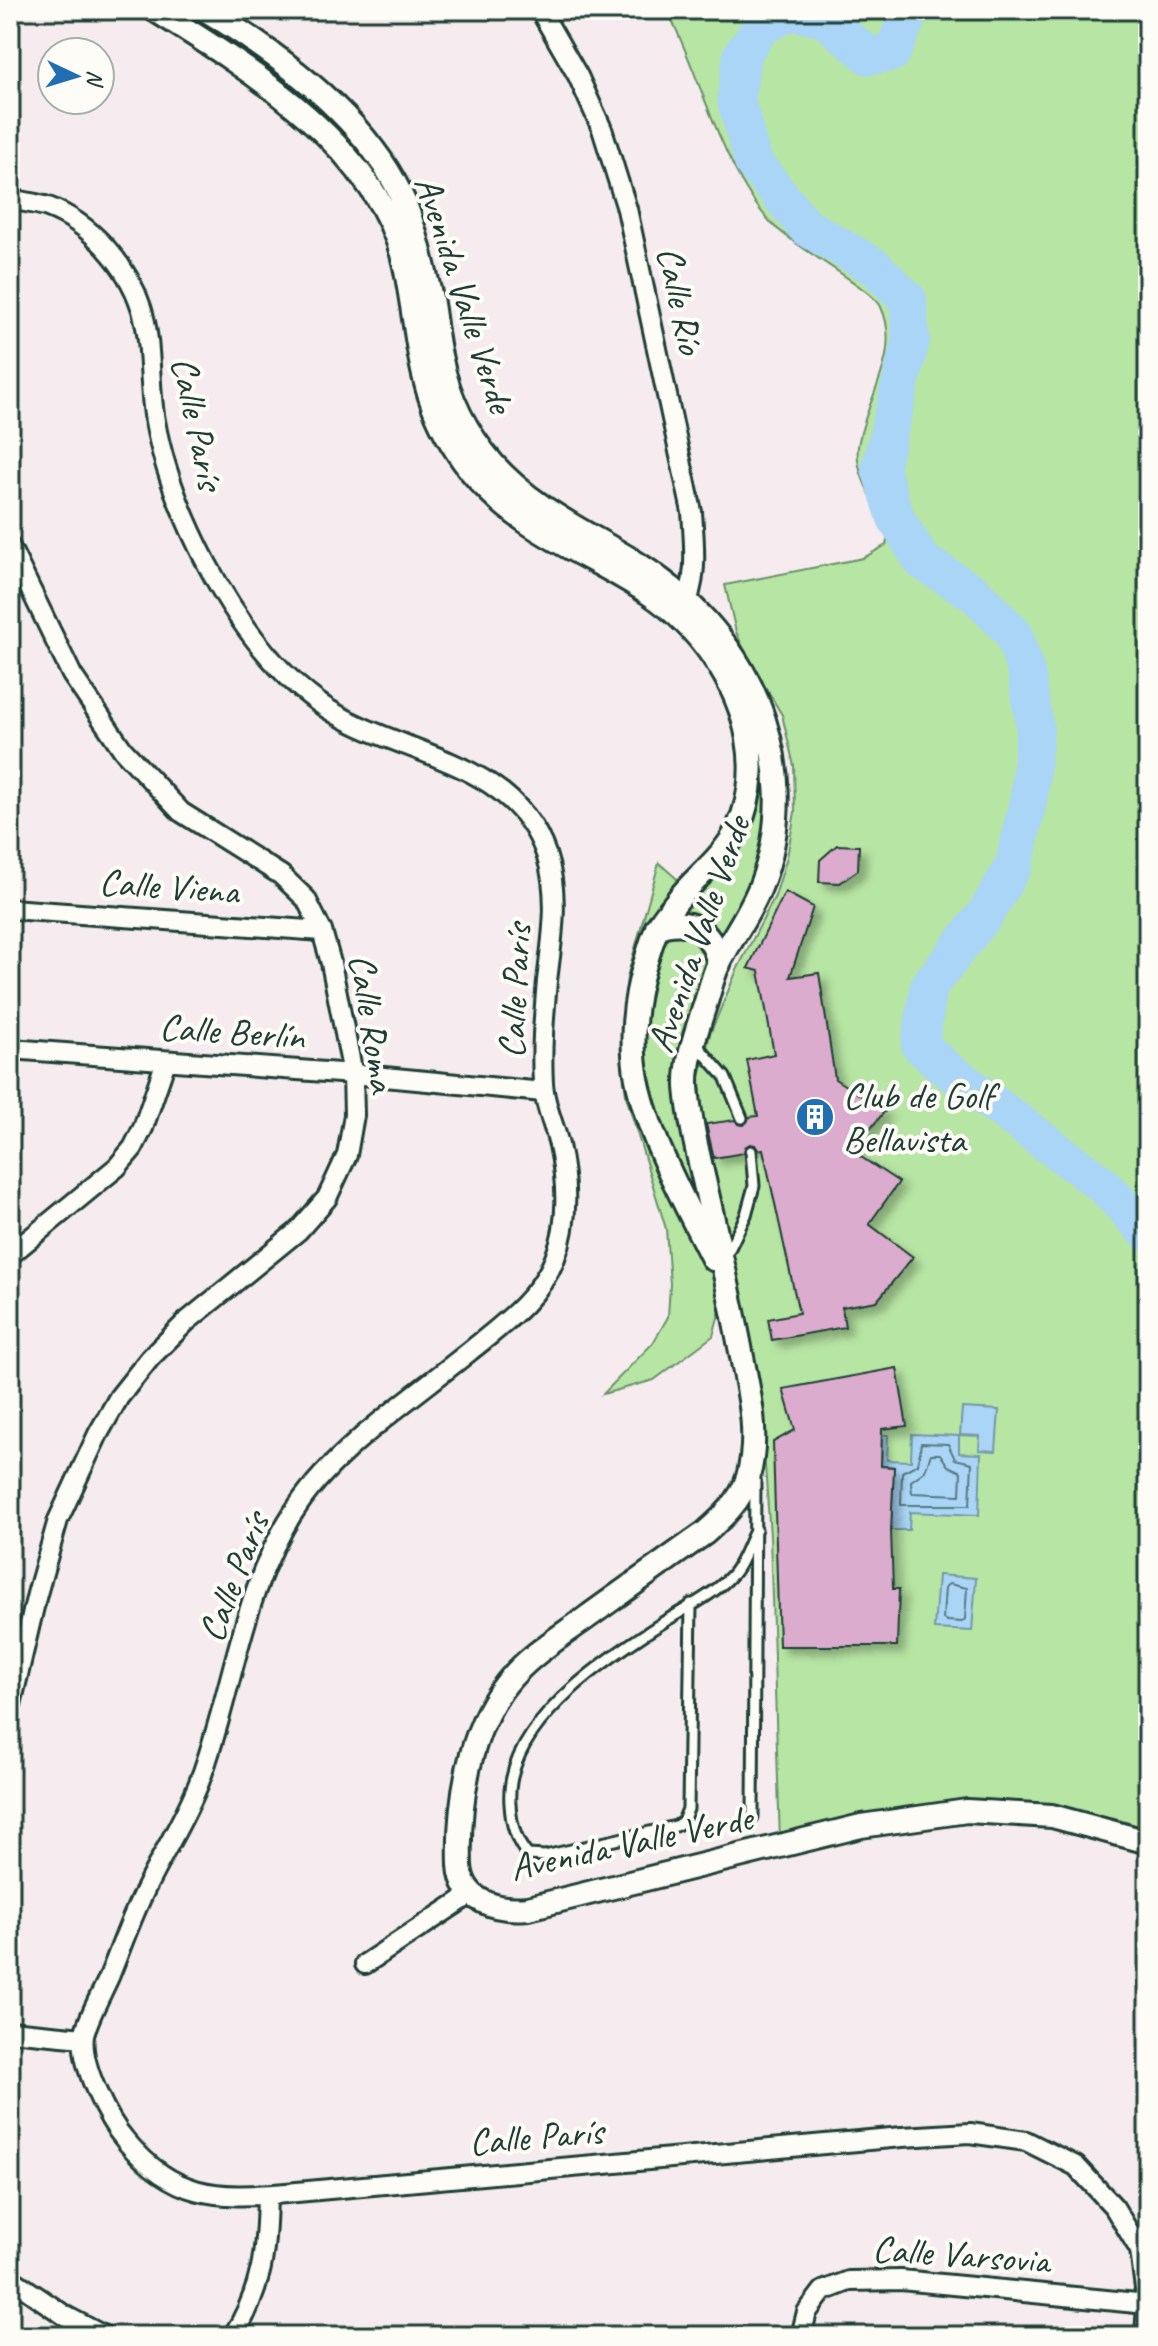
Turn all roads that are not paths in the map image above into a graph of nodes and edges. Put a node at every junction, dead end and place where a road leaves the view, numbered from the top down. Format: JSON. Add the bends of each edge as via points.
{"nodes":[{"id":1,"x":155,"y":10,"type":"edge"},
{"id":2,"x":206,"y":10,"type":"edge"},
{"id":3,"x":540,"y":10,"type":"edge"},
{"id":4,"x":10,"y":199,"type":"edge"},
{"id":5,"x":10,"y":547,"type":"edge"},
{"id":6,"x":683,"y":609,"type":"junction"},
{"id":7,"x":10,"y":909,"type":"edge"},
{"id":8,"x":657,"y":927,"type":"junction"},
{"id":9,"x":322,"y":931,"type":"junction"},
{"id":10,"x":719,"y":964,"type":"junction"},
{"id":11,"x":693,"y":1041,"type":"junction"},
{"id":12,"x":10,"y":1049,"type":"edge"},
{"id":13,"x":166,"y":1061,"type":"junction"},
{"id":14,"x":353,"y":1074,"type":"junction"},
{"id":15,"x":543,"y":1092,"type":"junction"},
{"id":16,"x":742,"y":1118,"type":"dead end"},
{"id":17,"x":751,"y":1151,"type":"dead end"},
{"id":18,"x":10,"y":1255,"type":"edge"},
{"id":19,"x":723,"y":1263,"type":"junction"},
{"id":20,"x":730,"y":1295,"type":"junction"},
{"id":21,"x":754,"y":1450,"type":"junction"},
{"id":22,"x":756,"y":1529,"type":"junction"},
{"id":23,"x":691,"y":1604,"type":"junction"},
{"id":24,"x":10,"y":1709,"type":"edge"},
{"id":25,"x":753,"y":1817,"type":"dead end"},
{"id":26,"x":1148,"y":1842,"type":"edge"},
{"id":27,"x":471,"y":1894,"type":"junction"},
{"id":28,"x":365,"y":1964,"type":"dead end"},
{"id":29,"x":10,"y":2031,"type":"edge"},
{"id":30,"x":83,"y":2038,"type":"junction"},
{"id":31,"x":267,"y":2195,"type":"junction"},
{"id":32,"x":10,"y":2278,"type":"edge"},
{"id":33,"x":1147,"y":2304,"type":"edge"},
{"id":34,"x":104,"y":2336,"type":"edge"},
{"id":35,"x":233,"y":2336,"type":"edge"},
{"id":36,"x":801,"y":2336,"type":"edge"},
{"id":37,"x":1145,"y":2336,"type":"edge"}],
"edges":[{"from":1,"to":6,"type":"street","name":"Avenida Valle Verde","via":[[296,109],[332,141],[375,194],[404,265],[430,402],[471,471],[533,529]]},
{"from":2,"to":6,"type":"street","name":"Avenida Valle Verde","via":[[297,74],[354,126],[385,166],[419,245],[441,360],[468,433],[494,465],[550,513],[633,561]]},
{"from":3,"to":6,"type":"street","name":"Calle Río","via":[[602,129],[627,209],[692,512],[695,551]]},
{"from":4,"to":15,"type":"street","name":"Calle París","via":[[48,207],[86,228],[120,264],[141,307],[153,414],[179,507],[225,598],[260,643],[321,705],[463,768],[498,788],[526,818],[546,852],[553,890]]},
{"from":5,"to":9,"type":"street","name":"Calle Roma","via":[[72,675],[123,750],[181,812],[281,875],[306,899]]},
{"from":6,"to":8,"type":"street","name":"Avenida Valle Verde","via":[[740,704],[751,777],[746,808],[732,839]]},
{"from":6,"to":10,"type":"street","name":"Avenida Valle Verde","via":[[734,657],[756,699],[776,776],[772,850],[760,888]]},
{"from":7,"to":9,"type":"street","name":"Calle Viena"},
{"from":8,"to":10,"type":"street","via":[[674,922],[705,933]]},
{"from":8,"to":20,"type":"street","name":"Avenida Valle Verde","via":[[640,979],[634,1021],[637,1079],[668,1167]]},
{"from":9,"to":14,"type":"street","name":"Calle Roma"},
{"from":10,"to":11,"type":"street","name":"Avenida Valle Verde"},
{"from":11,"to":16,"type":"lane","via":[[725,1077]]},
{"from":11,"to":19,"type":"street","name":"Avenida Valle Verde","via":[[687,1080],[691,1119]]},
{"from":12,"to":13,"type":"street","name":"Calle Berlín"},
{"from":13,"to":14,"type":"street","name":"Calle Berlín"},
{"from":13,"to":18,"type":"street","via":[[133,1148]]},
{"from":14,"to":15,"type":"street","name":"Calle Berlín"},
{"from":14,"to":24,"type":"street","name":"Calle Roma","via":[[354,1115],[347,1155],[327,1198],[298,1231],[150,1358],[98,1434],[58,1520]]},
{"from":15,"to":30,"type":"street","name":"Calle París","via":[[565,1191],[565,1227],[554,1263],[538,1290],[507,1322],[330,1465],[278,1536],[253,1598],[200,1780],[143,1894]]},
{"from":17,"to":19,"type":"lane","via":[[754,1186]]},
{"from":19,"to":20,"type":"street","name":"Avenida Valle Verde"},
{"from":20,"to":21,"type":"street","name":"Avenida Valle Verde"},
{"from":21,"to":22,"type":"lane"},
{"from":21,"to":27,"type":"street","name":"Avenida Valle Verde","via":[[747,1481],[729,1512],[534,1656],[505,1685],[484,1722],[468,1771],[460,1869]]},
{"from":22,"to":23,"type":"lane","via":[[732,1576]]},
{"from":22,"to":25,"type":"lane"},
{"from":23,"to":23,"type":"lane","via":[[577,1684],[547,1714],[515,1759],[508,1786],[511,1818],[528,1855],[545,1856],[683,1821],[688,1809]]},
{"from":26,"to":27,"type":"street","name":"Avenida Valle Verde","via":[[1052,1816],[967,1811],[861,1826],[528,1908],[508,1910]]},
{"from":27,"to":28,"type":"street"},
{"from":29,"to":30,"type":"street"},
{"from":30,"to":31,"type":"street","name":"Calle París","via":[[93,2088],[116,2129],[146,2165],[180,2187],[218,2195]]},
{"from":31,"to":33,"type":"street","name":"Calle París","via":[[970,2133],[1026,2141],[1076,2166],[1114,2207],[1140,2250]]},
{"from":31,"to":35,"type":"street","via":[[266,2250],[259,2281]]},
{"from":32,"to":34,"type":"street"},
{"from":33,"to":36,"type":"street","name":"Calle Varsovia","via":[[901,2280],[849,2281],[823,2291],[807,2312]]},
{"from":33,"to":37,"type":"street","name":"Calle París"}]}
